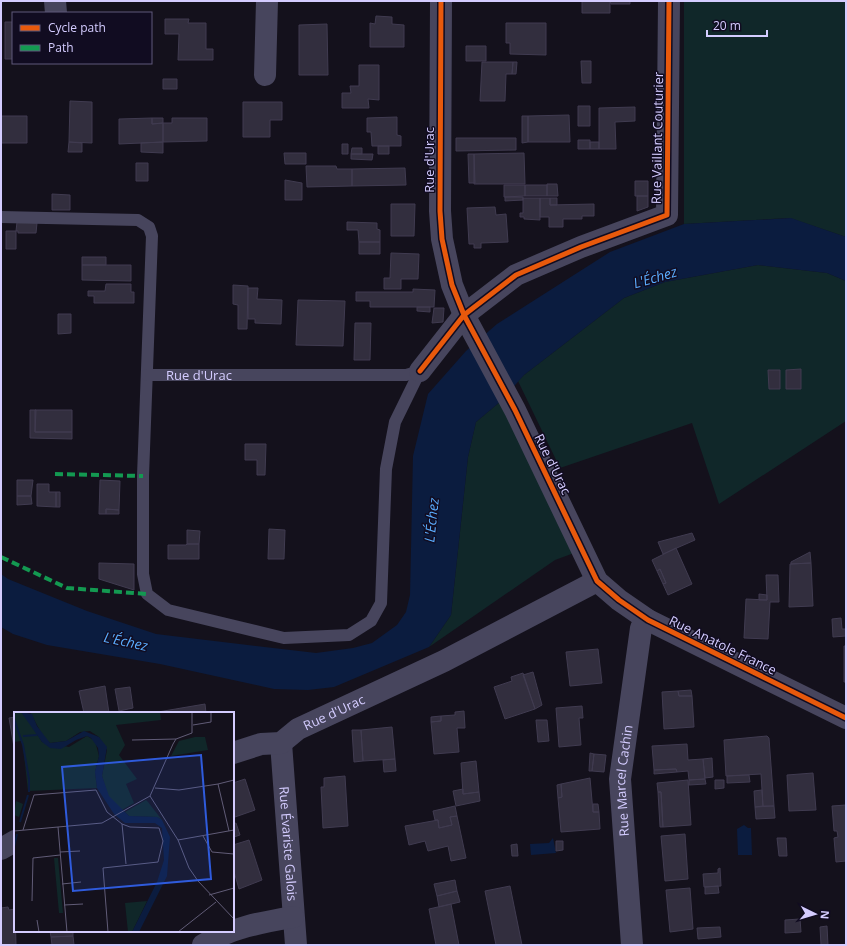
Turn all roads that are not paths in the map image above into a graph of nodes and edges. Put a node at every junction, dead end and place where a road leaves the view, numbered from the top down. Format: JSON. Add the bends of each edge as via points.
{"nodes":[{"id":1,"x":55,"y":1,"type":"edge"},
{"id":2,"x":267,"y":1,"type":"edge"},
{"id":3,"x":441,"y":1,"type":"edge"},
{"id":4,"x":669,"y":1,"type":"edge"},
{"id":5,"x":56,"y":12,"type":"edge"},
{"id":6,"x":265,"y":75,"type":"dead end"},
{"id":7,"x":1,"y":217,"type":"edge"},
{"id":8,"x":467,"y":322,"type":"junction"},
{"id":9,"x":420,"y":371,"type":"junction"},
{"id":10,"x":147,"y":375,"type":"junction"},
{"id":11,"x":597,"y":581,"type":"junction"},
{"id":12,"x":648,"y":620,"type":"junction"},
{"id":13,"x":846,"y":718,"type":"edge"},
{"id":14,"x":281,"y":743,"type":"junction"},
{"id":15,"x":234,"y":753,"type":"edge"},
{"id":16,"x":14,"y":842,"type":"edge"},
{"id":17,"x":1,"y":849,"type":"edge"},
{"id":18,"x":293,"y":917,"type":"junction"},
{"id":19,"x":233,"y":932,"type":"edge"},
{"id":20,"x":234,"y":932,"type":"edge"},
{"id":21,"x":203,"y":945,"type":"edge"},
{"id":22,"x":296,"y":945,"type":"edge"},
{"id":23,"x":632,"y":945,"type":"edge"}],
"edges":[{"from":1,"to":5,"type":"street"},
{"from":2,"to":6,"type":"street"},
{"from":3,"to":8,"type":"street","name":"Rue d'Urac","via":[[442,239],[452,285]]},
{"from":4,"to":8,"type":"street","name":"Rue Vaillant Couturier","via":[[667,215],[580,247],[516,276]]},
{"from":7,"to":10,"type":"lane","via":[[138,220],[149,228],[152,236]]},
{"from":8,"to":9,"type":"street"},
{"from":8,"to":11,"type":"street","name":"Rue d'Urac","via":[[515,410]]},
{"from":9,"to":10,"type":"lane","name":"Rue d'Urac","via":[[406,375]]},
{"from":9,"to":10,"type":"lane","via":[[395,422],[386,469],[381,603],[371,620],[349,635],[284,638],[168,610],[147,594],[144,574],[143,476]]},
{"from":11,"to":12,"type":"street","name":"Rue Anatole France"},
{"from":11,"to":14,"type":"street","name":"Rue d'Urac","via":[[444,661],[298,729]]},
{"from":12,"to":13,"type":"street","name":"Rue Anatole France"},
{"from":12,"to":23,"type":"street","name":"Rue Marcel Cachin","via":[[641,628],[620,779]]},
{"from":14,"to":15,"type":"street","via":[[261,744]]},
{"from":14,"to":18,"type":"street","name":"Rue Évariste Galois"},
{"from":16,"to":17,"type":"street"},
{"from":18,"to":20,"type":"street","via":[[258,923]]},
{"from":18,"to":22,"type":"street","name":"Rue Évariste Galois"},
{"from":19,"to":21,"type":"street"}]}
